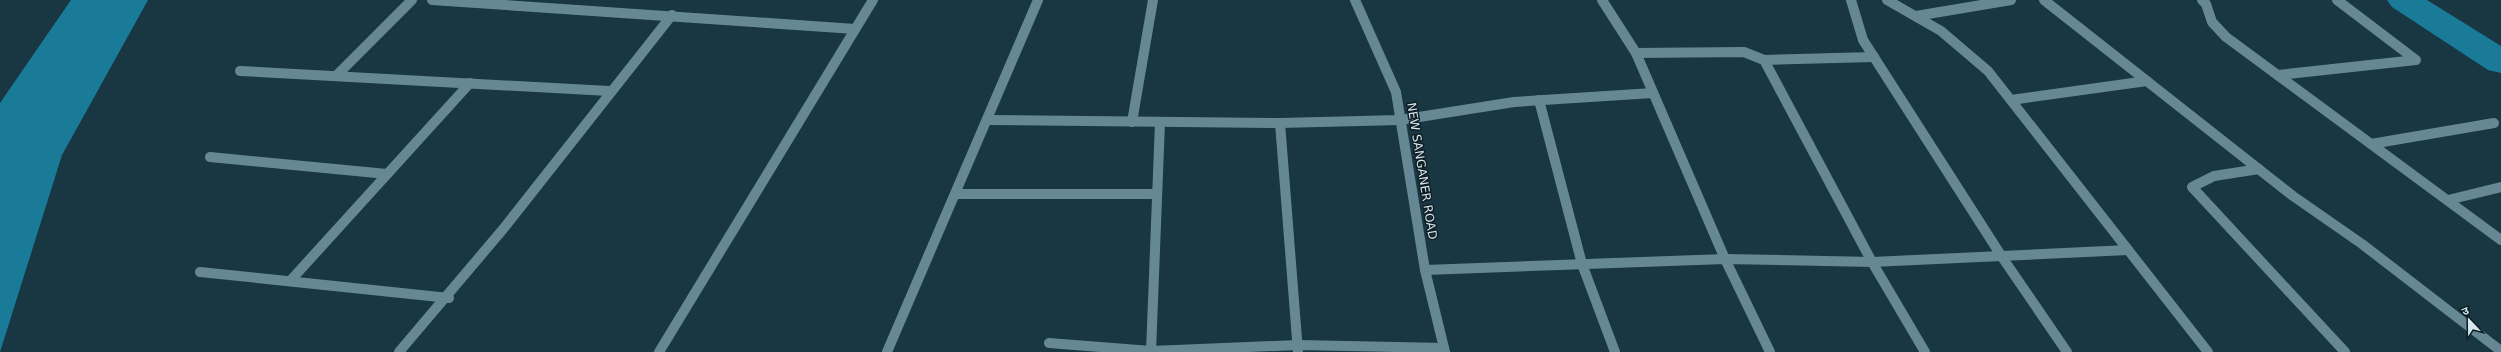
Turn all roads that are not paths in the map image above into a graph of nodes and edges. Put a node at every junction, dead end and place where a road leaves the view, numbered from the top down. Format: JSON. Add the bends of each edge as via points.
{"nodes":[{"id":1,"x":412,"y":0,"type":"edge"},
{"id":2,"x":432,"y":0,"type":"edge"},
{"id":3,"x":873,"y":0,"type":"edge"},
{"id":4,"x":1038,"y":0,"type":"edge"},
{"id":5,"x":1153,"y":0,"type":"edge"},
{"id":6,"x":1355,"y":0,"type":"edge"},
{"id":7,"x":1602,"y":0,"type":"edge"},
{"id":8,"x":1851,"y":0,"type":"edge"},
{"id":9,"x":1887,"y":0,"type":"edge"},
{"id":10,"x":2011,"y":0,"type":"edge"},
{"id":11,"x":2044,"y":0,"type":"edge"},
{"id":12,"x":2202,"y":0,"type":"edge"},
{"id":13,"x":2337,"y":0,"type":"edge"},
{"id":14,"x":672,"y":15,"type":"junction"},
{"id":15,"x":1916,"y":16,"type":"junction"},
{"id":16,"x":855,"y":29,"type":"junction"},
{"id":17,"x":1636,"y":54,"type":"junction"},
{"id":18,"x":1874,"y":57,"type":"junction"},
{"id":19,"x":1764,"y":60,"type":"junction"},
{"id":20,"x":240,"y":72,"type":"dead end"},
{"id":21,"x":2278,"y":75,"type":"junction"},
{"id":22,"x":336,"y":76,"type":"junction"},
{"id":23,"x":2147,"y":81,"type":"junction"},
{"id":24,"x":470,"y":83,"type":"junction"},
{"id":25,"x":609,"y":91,"type":"junction"},
{"id":26,"x":1653,"y":93,"type":"junction"},
{"id":27,"x":1539,"y":100,"type":"junction"},
{"id":28,"x":2011,"y":100,"type":"junction"},
{"id":29,"x":987,"y":120,"type":"junction"},
{"id":30,"x":1400,"y":120,"type":"junction"},
{"id":31,"x":1132,"y":122,"type":"junction"},
{"id":32,"x":1160,"y":122,"type":"junction"},
{"id":33,"x":1280,"y":123,"type":"junction"},
{"id":34,"x":2494,"y":123,"type":"dead end"},
{"id":35,"x":2371,"y":144,"type":"junction"},
{"id":36,"x":210,"y":157,"type":"dead end"},
{"id":37,"x":2258,"y":169,"type":"junction"},
{"id":38,"x":386,"y":174,"type":"junction"},
{"id":39,"x":2501,"y":187,"type":"edge"},
{"id":40,"x":956,"y":194,"type":"junction"},
{"id":41,"x":1157,"y":194,"type":"junction"},
{"id":42,"x":2448,"y":200,"type":"junction"},
{"id":43,"x":2501,"y":240,"type":"edge"},
{"id":44,"x":2128,"y":250,"type":"junction"},
{"id":45,"x":2002,"y":257,"type":"junction"},
{"id":46,"x":1725,"y":259,"type":"junction"},
{"id":47,"x":1872,"y":262,"type":"junction"},
{"id":48,"x":1582,"y":264,"type":"junction"},
{"id":49,"x":1425,"y":270,"type":"junction"},
{"id":50,"x":200,"y":272,"type":"dead end"},
{"id":51,"x":291,"y":280,"type":"junction"},
{"id":52,"x":449,"y":298,"type":"junction"},
{"id":53,"x":1049,"y":344,"type":"dead end"},
{"id":54,"x":1298,"y":348,"type":"edge"},
{"id":55,"x":1445,"y":350,"type":"edge"},
{"id":56,"x":1151,"y":351,"type":"edge"},
{"id":57,"x":2501,"y":351,"type":"edge"},
{"id":58,"x":399,"y":352,"type":"edge"},
{"id":59,"x":659,"y":352,"type":"edge"},
{"id":60,"x":887,"y":352,"type":"edge"},
{"id":61,"x":1615,"y":352,"type":"edge"},
{"id":62,"x":1770,"y":352,"type":"edge"},
{"id":63,"x":1925,"y":352,"type":"edge"},
{"id":64,"x":2067,"y":352,"type":"edge"},
{"id":65,"x":2208,"y":352,"type":"edge"},
{"id":66,"x":2345,"y":352,"type":"edge"}],
"edges":[{"from":1,"to":22,"type":"street"},
{"from":2,"to":14,"type":"street"},
{"from":3,"to":16,"type":"street"},
{"from":4,"to":29,"type":"street"},
{"from":5,"to":31,"type":"street"},
{"from":6,"to":30,"type":"street","name":"NEW SANGANER ROAD","via":[[1396,92]]},
{"from":7,"to":17,"type":"street"},
{"from":8,"to":18,"type":"street","via":[[1857,25]]},
{"from":9,"to":15,"type":"street"},
{"from":10,"to":15,"type":"street"},
{"from":11,"to":23,"type":"street"},
{"from":12,"to":21,"type":"street","via":[[2206,4],[2207,14],[2212,23]]},
{"from":13,"to":21,"type":"street","via":[[2416,60]]},
{"from":14,"to":16,"type":"street"},
{"from":14,"to":25,"type":"street"},
{"from":15,"to":28,"type":"street","via":[[1964,47],[1988,71]]},
{"from":16,"to":59,"type":"street"},
{"from":17,"to":19,"type":"street","via":[[1744,52]]},
{"from":17,"to":26,"type":"street"},
{"from":18,"to":19,"type":"street"},
{"from":18,"to":45,"type":"street"},
{"from":19,"to":47,"type":"street"},
{"from":20,"to":22,"type":"street"},
{"from":21,"to":35,"type":"street"},
{"from":22,"to":24,"type":"street"},
{"from":23,"to":28,"type":"street"},
{"from":23,"to":37,"type":"street"},
{"from":24,"to":25,"type":"street"},
{"from":24,"to":38,"type":"street"},
{"from":25,"to":52,"type":"street"},
{"from":26,"to":27,"type":"street"},
{"from":26,"to":46,"type":"street"},
{"from":27,"to":30,"type":"street"},
{"from":27,"to":48,"type":"street"},
{"from":28,"to":44,"type":"street"},
{"from":29,"to":31,"type":"street"},
{"from":29,"to":40,"type":"street"},
{"from":30,"to":33,"type":"street"},
{"from":30,"to":49,"type":"street","name":"NEW SANGANER ROAD"},
{"from":31,"to":32,"type":"street"},
{"from":32,"to":33,"type":"street"},
{"from":32,"to":41,"type":"street"},
{"from":33,"to":54,"type":"street"},
{"from":34,"to":35,"type":"street"},
{"from":35,"to":42,"type":"street"},
{"from":36,"to":38,"type":"street"},
{"from":37,"to":57,"type":"street","via":[[2362,244]]},
{"from":37,"to":66,"type":"street","via":[[2223,174],[2196,182],[2192,187]]},
{"from":38,"to":51,"type":"street"},
{"from":39,"to":42,"type":"street"},
{"from":40,"to":41,"type":"street"},
{"from":40,"to":60,"type":"street"},
{"from":41,"to":56,"type":"street"},
{"from":42,"to":43,"type":"street"},
{"from":44,"to":45,"type":"street"},
{"from":44,"to":65,"type":"street"},
{"from":45,"to":47,"type":"street"},
{"from":45,"to":64,"type":"street"},
{"from":46,"to":47,"type":"street"},
{"from":46,"to":48,"type":"street"},
{"from":46,"to":62,"type":"street"},
{"from":47,"to":63,"type":"street"},
{"from":48,"to":49,"type":"street"},
{"from":48,"to":61,"type":"street"},
{"from":49,"to":55,"type":"street","name":"NEW SANGANER ROAD"},
{"from":50,"to":51,"type":"street"},
{"from":51,"to":52,"type":"street"},
{"from":52,"to":58,"type":"street"},
{"from":53,"to":56,"type":"street"},
{"from":54,"to":55,"type":"street"},
{"from":54,"to":56,"type":"street"}]}
